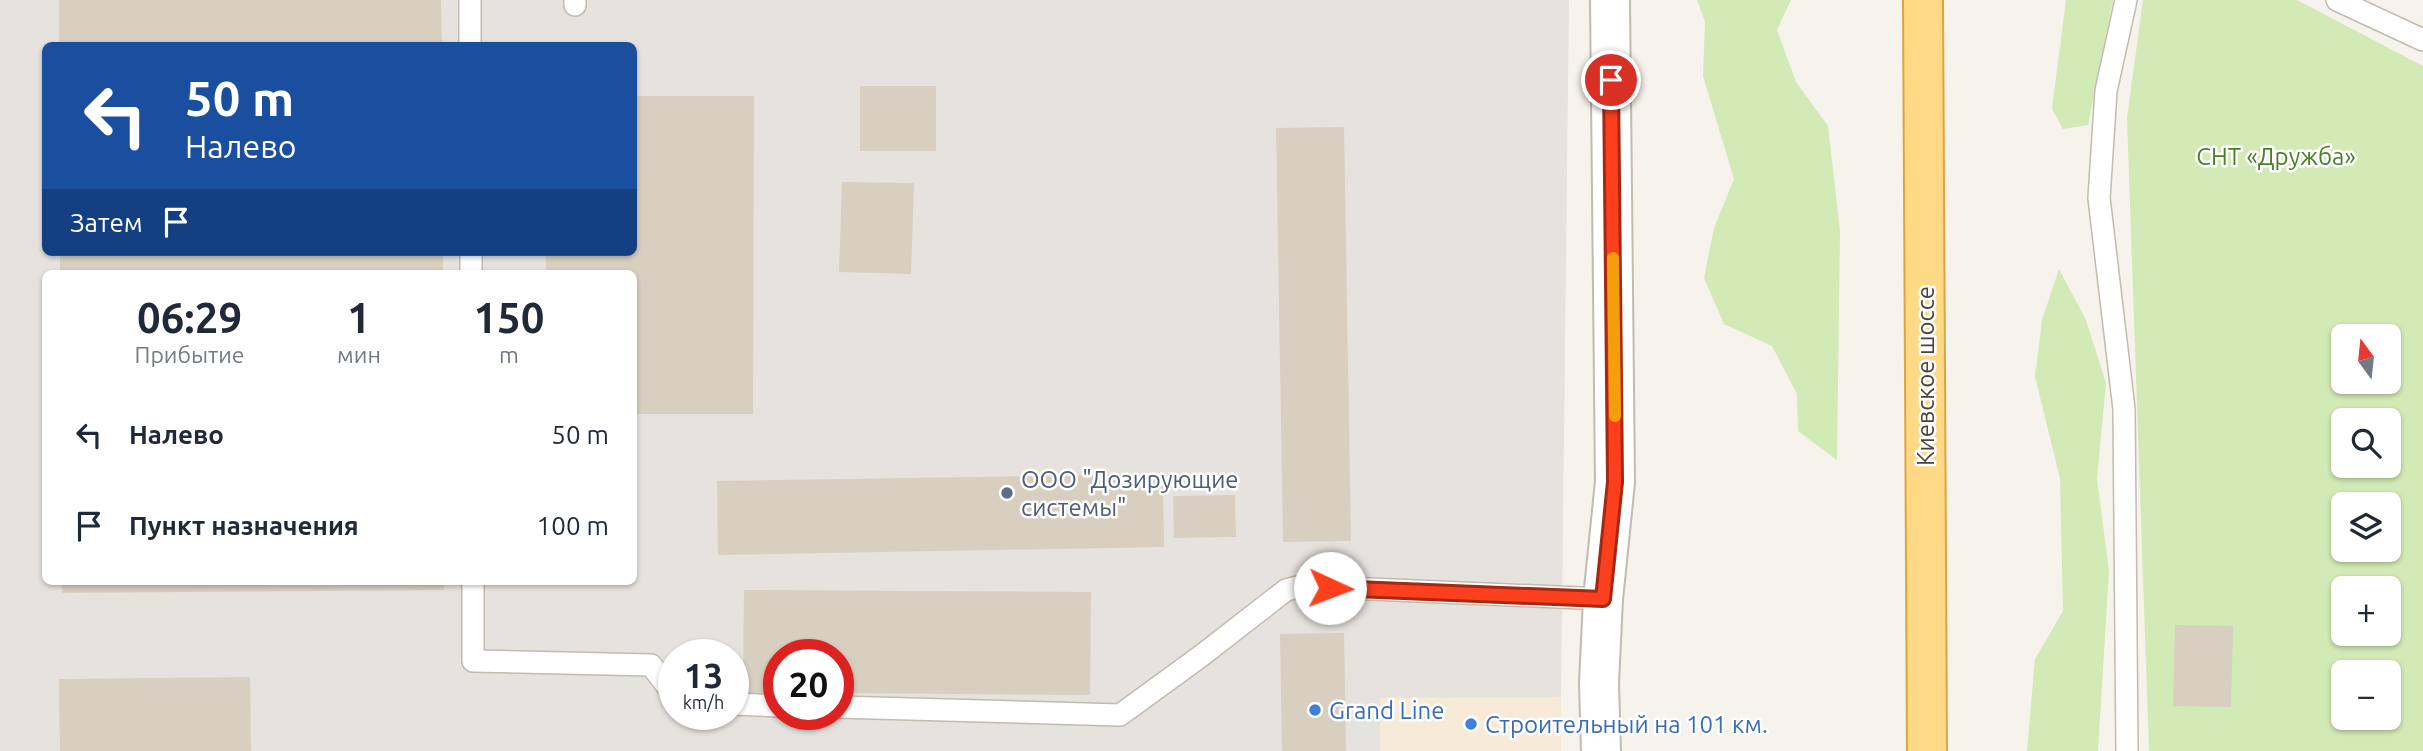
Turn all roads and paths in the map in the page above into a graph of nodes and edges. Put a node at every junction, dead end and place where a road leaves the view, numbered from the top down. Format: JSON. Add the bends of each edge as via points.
{"nodes":[{"id":1,"x":470,"y":0,"type":"edge"},
{"id":2,"x":1610,"y":0,"type":"edge"},
{"id":3,"x":1923,"y":0,"type":"edge"},
{"id":4,"x":2126,"y":0,"type":"edge"},
{"id":5,"x":2337,"y":0,"type":"edge"},
{"id":6,"x":2423,"y":40,"type":"edge"},
{"id":7,"x":470,"y":42,"type":"edge"},
{"id":8,"x":473,"y":585,"type":"edge"},
{"id":9,"x":1603,"y":599,"type":"junction"},
{"id":10,"x":658,"y":674,"type":"edge"},
{"id":11,"x":854,"y":707,"type":"edge"},
{"id":12,"x":1601,"y":751,"type":"edge"},
{"id":13,"x":1927,"y":751,"type":"edge"},
{"id":14,"x":2127,"y":751,"type":"edge"}],
"edges":[{"from":1,"to":7,"type":"lane"},
{"from":2,"to":9,"type":"street","via":[[1615,482]]},
{"from":3,"to":13,"type":"highway","name":"Киевское шоссе"},
{"from":4,"to":14,"type":"lane","via":[[2106,91],[2099,198],[2124,409]]},
{"from":5,"to":6,"type":"lane"},
{"from":8,"to":10,"type":"lane","via":[[473,661],[651,665]]},
{"from":9,"to":11,"type":"lane","via":[[1302,586],[1286,590],[1120,715]]},
{"from":9,"to":12,"type":"street"}]}
